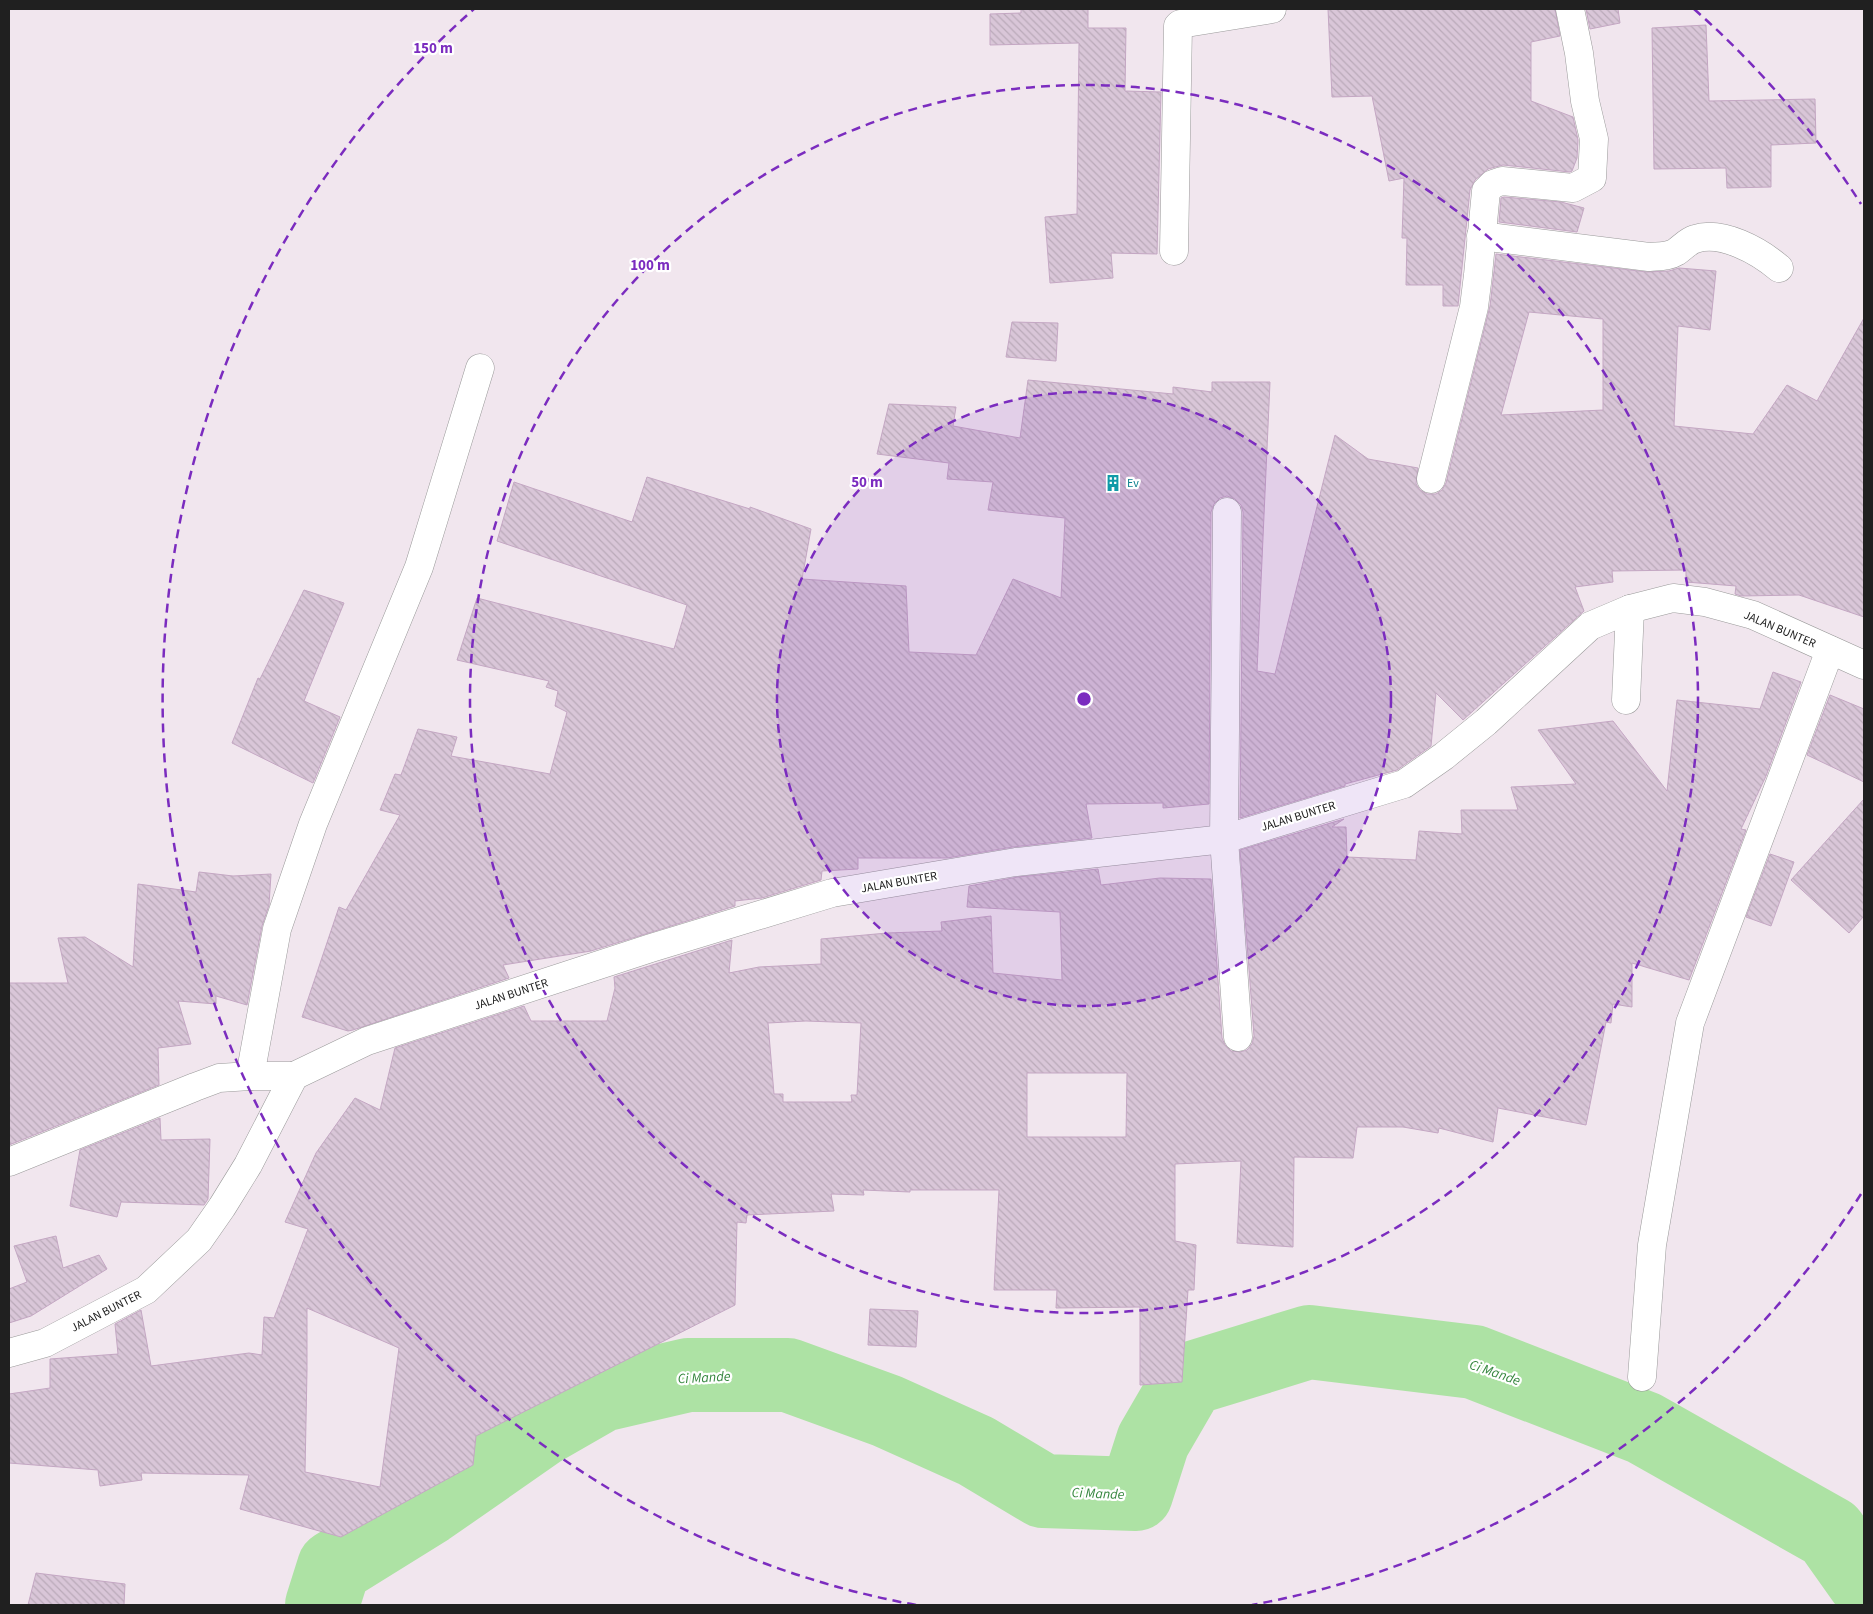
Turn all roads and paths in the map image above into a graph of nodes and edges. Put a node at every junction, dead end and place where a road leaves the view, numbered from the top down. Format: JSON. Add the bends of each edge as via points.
{"nodes":[{"id":1,"x":1272,"y":9,"type":"edge"},
{"id":2,"x":1570,"y":9,"type":"edge"},
{"id":3,"x":1481,"y":236,"type":"junction"},
{"id":4,"x":1174,"y":251,"type":"dead end"},
{"id":5,"x":1779,"y":268,"type":"dead end"},
{"id":6,"x":480,"y":368,"type":"dead end"},
{"id":7,"x":1431,"y":479,"type":"dead end"},
{"id":8,"x":1227,"y":512,"type":"dead end"},
{"id":9,"x":1630,"y":609,"type":"junction"},
{"id":10,"x":1830,"y":650,"type":"junction"},
{"id":11,"x":1864,"y":665,"type":"edge"},
{"id":12,"x":1626,"y":700,"type":"dead end"},
{"id":13,"x":1224,"y":839,"type":"junction"},
{"id":14,"x":1238,"y":1037,"type":"dead end"},
{"id":15,"x":250,"y":1076,"type":"junction"},
{"id":16,"x":294,"y":1076,"type":"junction"},
{"id":17,"x":9,"y":1162,"type":"edge"},
{"id":18,"x":9,"y":1353,"type":"edge"},
{"id":19,"x":1642,"y":1377,"type":"dead end"}],
"edges":[{"from":1,"to":4,"type":"street","via":[[1178,26]]},
{"from":2,"to":3,"type":"street","via":[[1594,139],[1592,178],[1573,188],[1502,181],[1493,184],[1486,191]]},
{"from":3,"to":5,"type":"street","via":[[1649,257],[1674,254],[1694,239],[1711,237],[1744,244]]},
{"from":3,"to":7,"type":"street","via":[[1474,307]]},
{"from":6,"to":15,"type":"street","via":[[419,567],[313,824],[278,929]]},
{"from":8,"to":13,"type":"street"},
{"from":9,"to":10,"type":"street","name":"JALAN BUNTER","via":[[1673,598],[1705,602],[1753,615]]},
{"from":9,"to":12,"type":"street"},
{"from":9,"to":13,"type":"street","name":"JALAN BUNTER","via":[[1590,626],[1486,722],[1404,784]]},
{"from":10,"to":11,"type":"street","name":"JALAN BUNTER"},
{"from":10,"to":19,"type":"street","via":[[1690,1023],[1652,1246]]},
{"from":13,"to":14,"type":"street"},
{"from":13,"to":16,"type":"street","name":"JALAN BUNTER","via":[[1016,862],[832,893],[367,1041]]},
{"from":15,"to":16,"type":"street"},
{"from":15,"to":17,"type":"street","via":[[219,1078],[195,1086]]},
{"from":16,"to":18,"type":"street","name":"JALAN BUNTER","via":[[248,1165],[199,1240],[146,1290],[45,1342]]}]}
